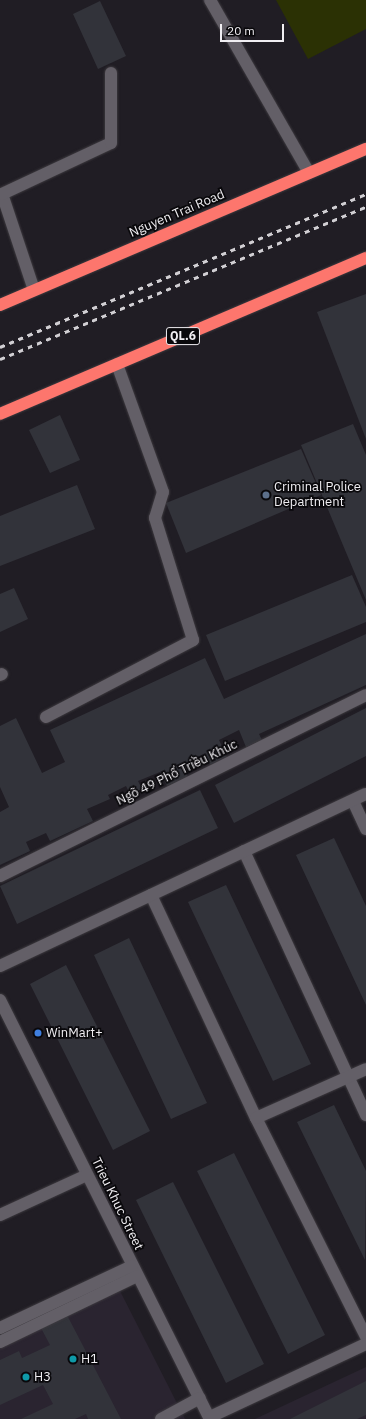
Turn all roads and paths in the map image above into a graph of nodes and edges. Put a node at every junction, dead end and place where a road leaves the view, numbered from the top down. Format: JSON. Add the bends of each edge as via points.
{"nodes":[{"id":1,"x":210,"y":0,"type":"edge"},
{"id":2,"x":111,"y":73,"type":"dead end"},
{"id":3,"x":366,"y":149,"type":"edge"},
{"id":4,"x":309,"y":173,"type":"junction"},
{"id":5,"x":1,"y":194,"type":"edge"},
{"id":6,"x":366,"y":258,"type":"edge"},
{"id":7,"x":34,"y":290,"type":"junction"},
{"id":8,"x":0,"y":305,"type":"edge"},
{"id":9,"x":117,"y":364,"type":"junction"},
{"id":10,"x":0,"y":414,"type":"edge"},
{"id":11,"x":366,"y":695,"type":"edge"},
{"id":12,"x":46,"y":717,"type":"dead end"},
{"id":13,"x":366,"y":794,"type":"edge"},
{"id":14,"x":353,"y":801,"type":"junction"},
{"id":15,"x":366,"y":829,"type":"edge"},
{"id":16,"x":244,"y":851,"type":"junction"},
{"id":17,"x":0,"y":876,"type":"edge"},
{"id":18,"x":151,"y":895,"type":"junction"},
{"id":19,"x":0,"y":966,"type":"edge"},
{"id":20,"x":0,"y":1000,"type":"edge"},
{"id":21,"x":4,"y":1021,"type":"edge"},
{"id":22,"x":366,"y":1069,"type":"edge"},
{"id":23,"x":349,"y":1077,"type":"junction"},
{"id":24,"x":366,"y":1115,"type":"edge"},
{"id":25,"x":256,"y":1118,"type":"junction"},
{"id":26,"x":87,"y":1175,"type":"junction"},
{"id":27,"x":0,"y":1215,"type":"edge"},
{"id":28,"x":134,"y":1271,"type":"junction"},
{"id":29,"x":0,"y":1328,"type":"edge"},
{"id":30,"x":366,"y":1336,"type":"edge"},
{"id":31,"x":0,"y":1342,"type":"edge"},
{"id":32,"x":366,"y":1344,"type":"edge"},
{"id":33,"x":200,"y":1398,"type":"junction"},
{"id":34,"x":210,"y":1418,"type":"edge"},
{"id":35,"x":161,"y":1419,"type":"edge"}],
"edges":[{"from":1,"to":4,"type":"street"},
{"from":2,"to":5,"type":"street","via":[[111,143]]},
{"from":3,"to":4,"type":"highway","name":"Nguyen Trai Road"},
{"from":4,"to":7,"type":"highway","name":"Nguyen Trai Road"},
{"from":5,"to":7,"type":"street"},
{"from":6,"to":9,"type":"highway","number":"QL.6"},
{"from":7,"to":8,"type":"highway","name":"Nguyen Trai Road"},
{"from":9,"to":10,"type":"highway","number":"QL.6"},
{"from":9,"to":12,"type":"street","via":[[163,492],[155,518],[192,640]]},
{"from":11,"to":17,"type":"street","name":"Ngõ 49 Phố Triều Khúc"},
{"from":13,"to":14,"type":"street"},
{"from":14,"to":15,"type":"street"},
{"from":14,"to":16,"type":"street"},
{"from":16,"to":18,"type":"street"},
{"from":16,"to":23,"type":"street"},
{"from":18,"to":19,"type":"street"},
{"from":18,"to":25,"type":"street"},
{"from":20,"to":21,"type":"street","name":"Trieu Khuc Street"},
{"from":21,"to":26,"type":"street","name":"Trieu Khuc Street"},
{"from":22,"to":23,"type":"street"},
{"from":23,"to":24,"type":"street"},
{"from":23,"to":25,"type":"street"},
{"from":25,"to":30,"type":"street"},
{"from":26,"to":27,"type":"street"},
{"from":26,"to":28,"type":"street","name":"Trieu Khuc Street"},
{"from":28,"to":29,"type":"street"},
{"from":28,"to":31,"type":"street"},
{"from":28,"to":33,"type":"street","name":"Trieu Khuc Street"},
{"from":32,"to":34,"type":"street"},
{"from":33,"to":34,"type":"street","name":"Trieu Khuc Street"},
{"from":33,"to":35,"type":"street"}]}
